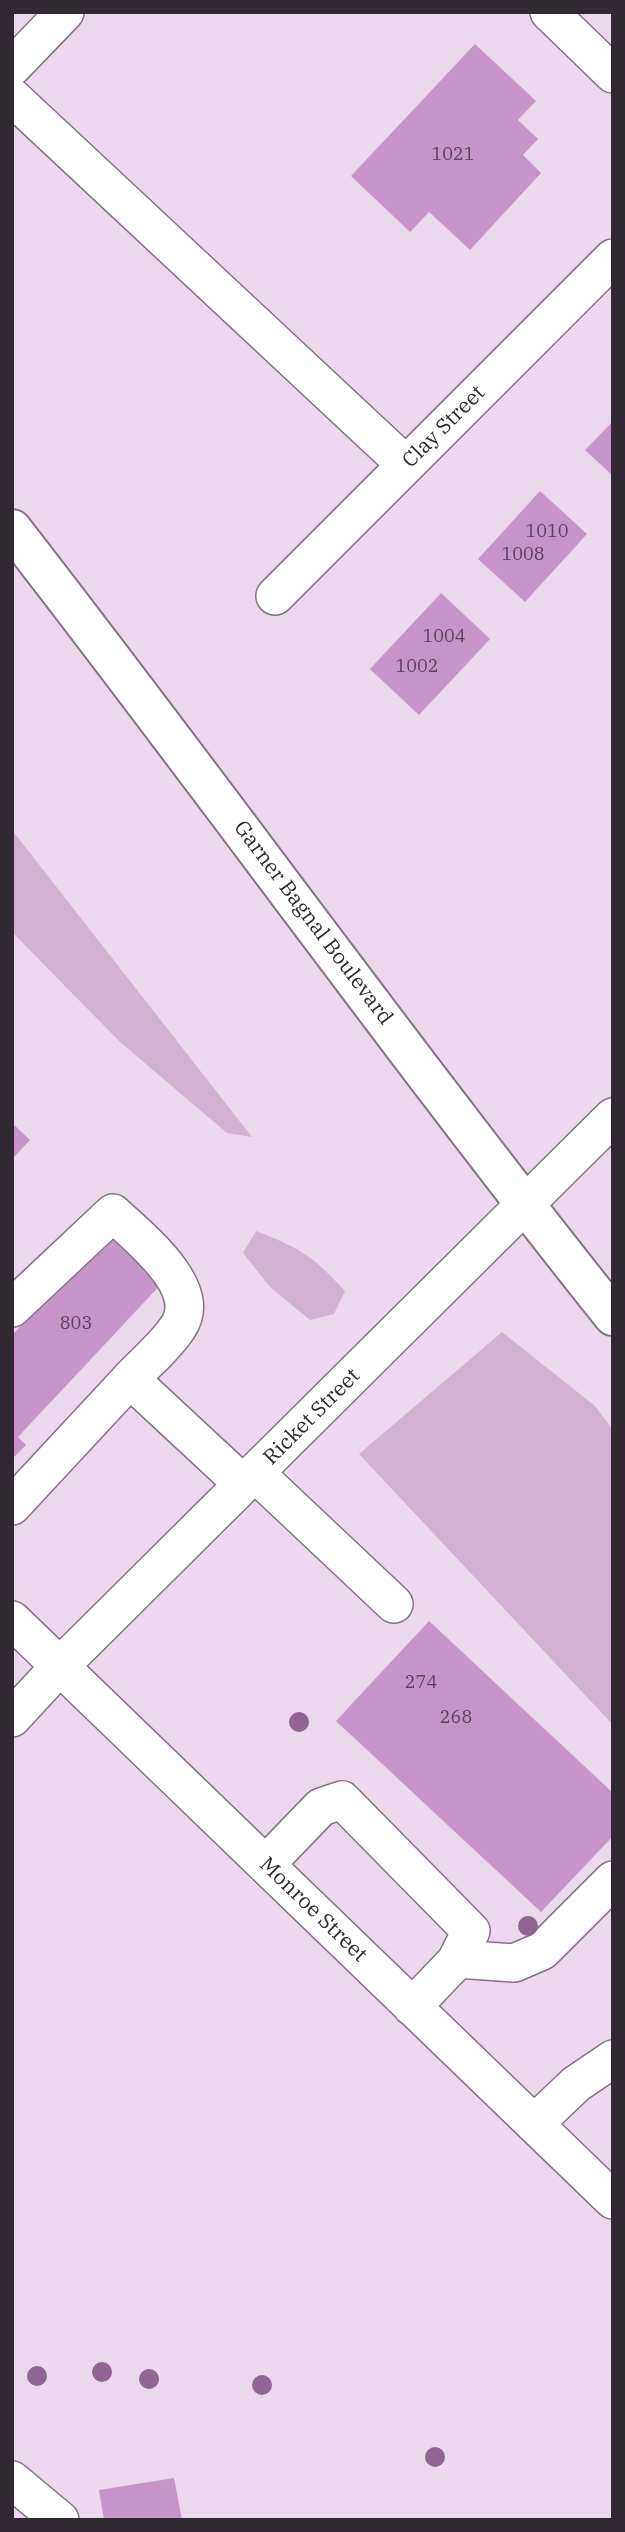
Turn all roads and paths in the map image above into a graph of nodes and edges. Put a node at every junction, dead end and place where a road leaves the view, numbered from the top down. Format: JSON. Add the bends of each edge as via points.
{"nodes":[{"id":1,"x":65,"y":12,"type":"edge"},
{"id":2,"x":549,"y":12,"type":"edge"},
{"id":3,"x":12,"y":67,"type":"edge"},
{"id":4,"x":613,"y":74,"type":"edge"},
{"id":5,"x":12,"y":97,"type":"edge"},
{"id":6,"x":613,"y":258,"type":"edge"},
{"id":7,"x":406,"y":465,"type":"junction"},
{"id":8,"x":12,"y":529,"type":"edge"},
{"id":9,"x":275,"y":596,"type":"dead end"},
{"id":10,"x":613,"y":1117,"type":"edge"},
{"id":11,"x":524,"y":1205,"type":"junction"},
{"id":12,"x":12,"y":1308,"type":"edge"},
{"id":13,"x":613,"y":1316,"type":"edge"},
{"id":14,"x":130,"y":1379,"type":"junction"},
{"id":15,"x":249,"y":1479,"type":"junction"},
{"id":16,"x":12,"y":1506,"type":"edge"},
{"id":17,"x":394,"y":1604,"type":"dead end"},
{"id":18,"x":12,"y":1620,"type":"edge"},
{"id":19,"x":61,"y":1666,"type":"junction"},
{"id":20,"x":12,"y":1718,"type":"edge"},
{"id":21,"x":266,"y":1864,"type":"junction"},
{"id":22,"x":613,"y":1880,"type":"edge"},
{"id":23,"x":457,"y":1959,"type":"junction"},
{"id":24,"x":412,"y":2007,"type":"junction"},
{"id":25,"x":613,"y":2059,"type":"edge"},
{"id":26,"x":534,"y":2124,"type":"junction"},
{"id":27,"x":613,"y":2200,"type":"edge"},
{"id":28,"x":12,"y":2480,"type":"edge"},
{"id":29,"x":60,"y":2520,"type":"edge"}],
"edges":[{"from":1,"to":3,"type":"street"},
{"from":2,"to":4,"type":"street"},
{"from":5,"to":7,"type":"street"},
{"from":6,"to":7,"type":"street","name":"Clay Street"},
{"from":7,"to":9,"type":"street","name":"Clay Street"},
{"from":8,"to":11,"type":"highway","name":"Garner Bagnal Boulevard"},
{"from":10,"to":11,"type":"street","name":"Ricket Street"},
{"from":11,"to":13,"type":"highway","name":"Garner Bagnal Boulevard"},
{"from":11,"to":15,"type":"street","name":"Ricket Street"},
{"from":12,"to":14,"type":"street","via":[[113,1213],[170,1268],[184,1300],[180,1326]]},
{"from":14,"to":15,"type":"street"},
{"from":14,"to":16,"type":"street"},
{"from":15,"to":17,"type":"street"},
{"from":15,"to":19,"type":"street","name":"Ricket Street"},
{"from":18,"to":19,"type":"street","name":"Monroe Street"},
{"from":19,"to":20,"type":"street","name":"Ricket Street"},
{"from":19,"to":21,"type":"street","name":"Monroe Street"},
{"from":21,"to":23,"type":"street","via":[[321,1807],[342,1800],[471,1931]]},
{"from":21,"to":24,"type":"street","name":"Monroe Street"},
{"from":22,"to":23,"type":"street","via":[[542,1951],[514,1963]]},
{"from":23,"to":24,"type":"street"},
{"from":24,"to":26,"type":"street","name":"Monroe Street"},
{"from":25,"to":26,"type":"street","via":[[576,2084]]},
{"from":26,"to":27,"type":"street","name":"Monroe Street"},
{"from":28,"to":29,"type":"street"}]}
